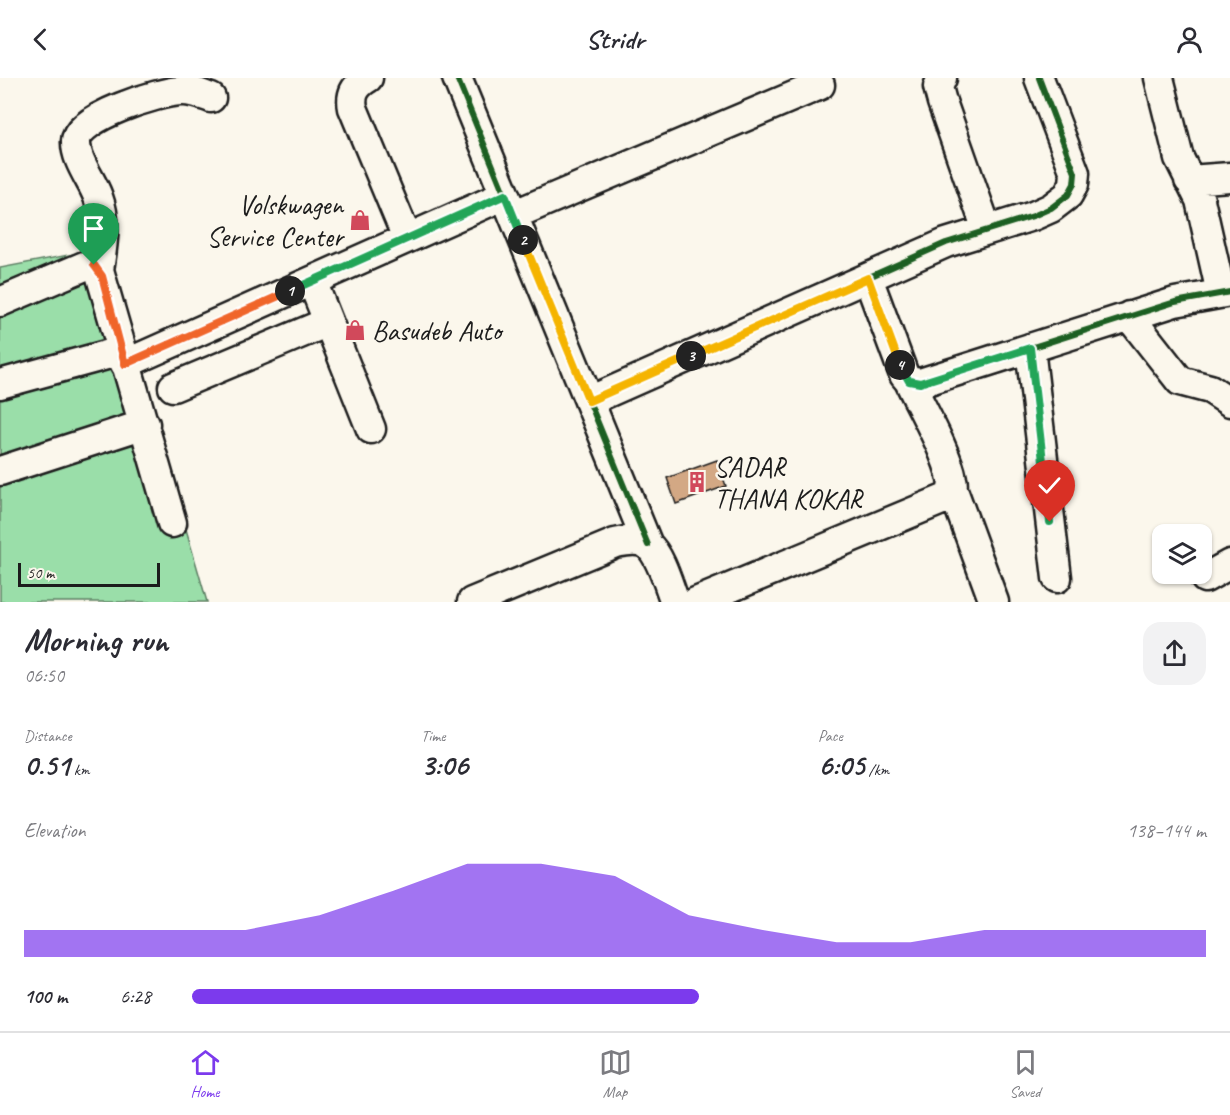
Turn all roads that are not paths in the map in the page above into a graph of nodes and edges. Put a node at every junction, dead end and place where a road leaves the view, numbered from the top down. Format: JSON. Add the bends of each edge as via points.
{"nodes":[{"id":1,"x":368,"y":78,"type":"edge"},
{"id":2,"x":942,"y":78,"type":"edge"},
{"id":3,"x":1040,"y":78,"type":"edge"},
{"id":4,"x":1159,"y":78,"type":"edge"},
{"id":5,"x":462,"y":80,"type":"edge"},
{"id":6,"x":820,"y":85,"type":"dead end"},
{"id":7,"x":211,"y":98,"type":"dead end"},
{"id":8,"x":1230,"y":177,"type":"edge"},
{"id":9,"x":1190,"y":180,"type":"junction"},
{"id":10,"x":509,"y":205,"type":"junction"},
{"id":11,"x":987,"y":230,"type":"junction"},
{"id":12,"x":407,"y":238,"type":"junction"},
{"id":13,"x":99,"y":270,"type":"junction"},
{"id":14,"x":868,"y":278,"type":"junction"},
{"id":15,"x":312,"y":281,"type":"junction"},
{"id":16,"x":1226,"y":292,"type":"edge"},
{"id":17,"x":0,"y":302,"type":"edge"},
{"id":18,"x":1129,"y":316,"type":"junction"},
{"id":19,"x":328,"y":322,"type":"junction"},
{"id":20,"x":1030,"y":348,"type":"junction"},
{"id":21,"x":123,"y":357,"type":"junction"},
{"id":22,"x":909,"y":381,"type":"junction"},
{"id":23,"x":0,"y":384,"type":"edge"},
{"id":24,"x":173,"y":387,"type":"dead end"},
{"id":25,"x":589,"y":401,"type":"junction"},
{"id":26,"x":1230,"y":402,"type":"edge"},
{"id":27,"x":144,"y":424,"type":"junction"},
{"id":28,"x":371,"y":429,"type":"dead end"},
{"id":29,"x":0,"y":471,"type":"edge"},
{"id":30,"x":952,"y":490,"type":"junction"},
{"id":31,"x":172,"y":523,"type":"dead end"},
{"id":32,"x":648,"y":545,"type":"junction"},
{"id":33,"x":1230,"y":564,"type":"edge"},
{"id":34,"x":1212,"y":574,"type":"edge"},
{"id":35,"x":1057,"y":578,"type":"dead end"},
{"id":36,"x":472,"y":602,"type":"edge"},
{"id":37,"x":675,"y":602,"type":"edge"},
{"id":38,"x":696,"y":602,"type":"edge"},
{"id":39,"x":994,"y":602,"type":"edge"}],
"edges":[{"from":1,"to":12,"type":"street","via":[[354,90],[353,108]]},
{"from":2,"to":11,"type":"street","via":[[938,87],[942,102]]},
{"from":3,"to":11,"type":"street","via":[[1076,173],[1074,184],[1068,195],[1051,208]]},
{"from":4,"to":9,"type":"street","via":[[1179,158]]},
{"from":5,"to":10,"type":"street"},
{"from":6,"to":10,"type":"street"},
{"from":7,"to":13,"type":"street","via":[[182,91],[144,98],[78,132],[78,154],[99,198],[104,220]]},
{"from":8,"to":9,"type":"street"},
{"from":9,"to":16,"type":"street","via":[[1200,200]]},
{"from":10,"to":12,"type":"street"},
{"from":10,"to":25,"type":"street"},
{"from":11,"to":14,"type":"street","via":[[946,243]]},
{"from":12,"to":15,"type":"street"},
{"from":13,"to":17,"type":"street","via":[[87,265]]},
{"from":13,"to":21,"type":"street"},
{"from":14,"to":22,"type":"street"},
{"from":14,"to":25,"type":"street"},
{"from":15,"to":19,"type":"street"},
{"from":15,"to":21,"type":"street"},
{"from":16,"to":18,"type":"street"},
{"from":18,"to":20,"type":"street"},
{"from":18,"to":26,"type":"street","via":[[1180,381],[1210,389]]},
{"from":19,"to":24,"type":"street"},
{"from":19,"to":28,"type":"street"},
{"from":20,"to":22,"type":"street","via":[[920,383]]},
{"from":20,"to":35,"type":"street"},
{"from":21,"to":23,"type":"street"},
{"from":21,"to":27,"type":"street"},
{"from":22,"to":30,"type":"street","via":[[948,465]]},
{"from":25,"to":32,"type":"street"},
{"from":27,"to":29,"type":"street"},
{"from":27,"to":31,"type":"street"},
{"from":30,"to":38,"type":"street","via":[[949,497],[937,503]]},
{"from":30,"to":39,"type":"street"},
{"from":32,"to":36,"type":"street","via":[[632,540],[615,543]]},
{"from":32,"to":37,"type":"street"},
{"from":33,"to":34,"type":"street"}]}
